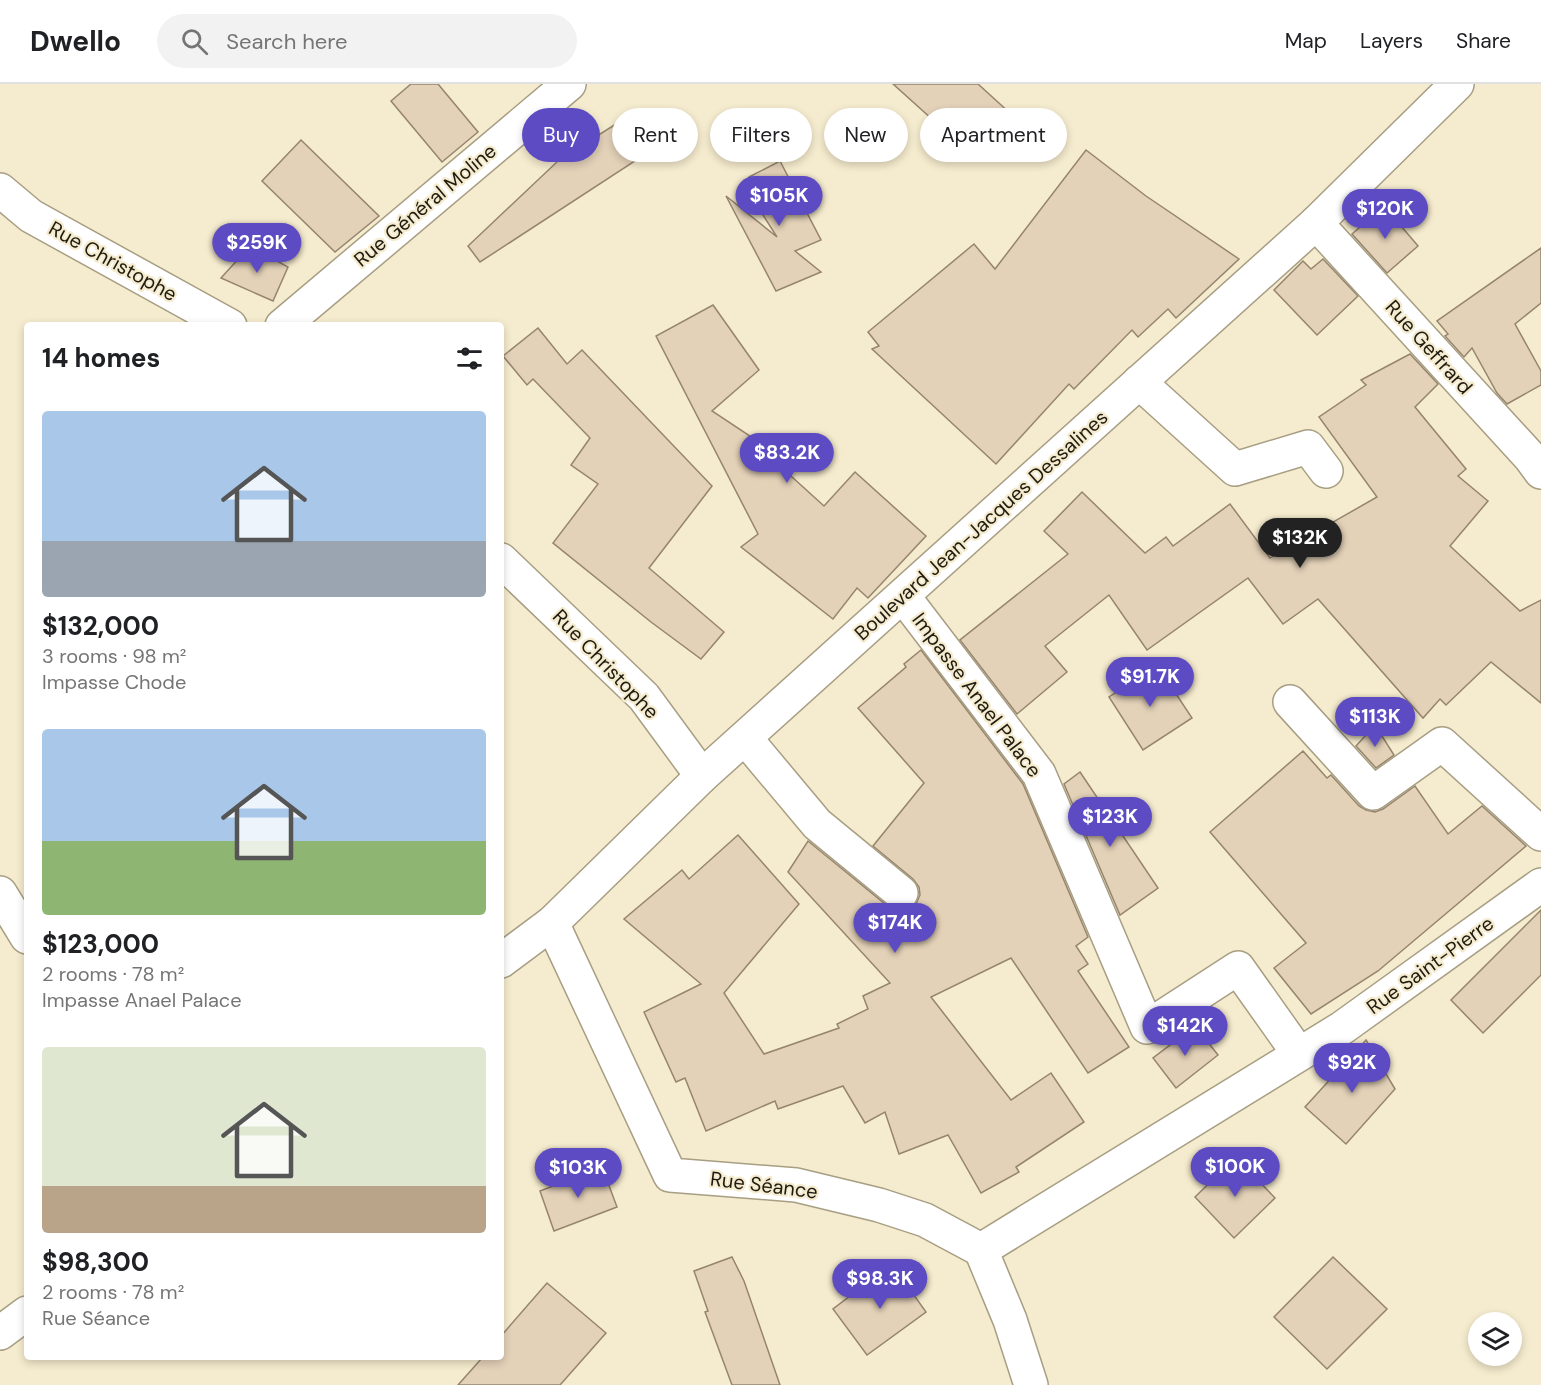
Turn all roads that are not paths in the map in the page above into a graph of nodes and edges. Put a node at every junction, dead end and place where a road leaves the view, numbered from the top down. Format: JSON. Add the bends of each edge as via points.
{"nodes":[{"id":1,"x":569,"y":84,"type":"edge"},
{"id":2,"x":1458,"y":84,"type":"edge"},
{"id":3,"x":0,"y":190,"type":"edge"},
{"id":4,"x":1316,"y":223,"type":"junction"},
{"id":5,"x":223,"y":322,"type":"edge"},
{"id":6,"x":287,"y":322,"type":"edge"},
{"id":7,"x":1139,"y":382,"type":"junction"},
{"id":8,"x":1326,"y":471,"type":"dead end"},
{"id":9,"x":1541,"y":472,"type":"edge"},
{"id":10,"x":504,"y":563,"type":"edge"},
{"id":11,"x":903,"y":596,"type":"junction"},
{"id":12,"x":1290,"y":702,"type":"dead end"},
{"id":13,"x":745,"y":738,"type":"junction"},
{"id":14,"x":702,"y":776,"type":"junction"},
{"id":15,"x":1541,"y":834,"type":"edge"},
{"id":16,"x":1541,"y":885,"type":"edge"},
{"id":17,"x":0,"y":893,"type":"edge"},
{"id":18,"x":902,"y":893,"type":"dead end"},
{"id":19,"x":552,"y":923,"type":"junction"},
{"id":20,"x":24,"y":932,"type":"edge"},
{"id":21,"x":504,"y":959,"type":"edge"},
{"id":22,"x":1299,"y":1054,"type":"junction"},
{"id":23,"x":981,"y":1250,"type":"junction"},
{"id":24,"x":24,"y":1315,"type":"edge"},
{"id":25,"x":0,"y":1333,"type":"edge"},
{"id":26,"x":1031,"y":1385,"type":"edge"}],
"edges":[{"from":1,"to":6,"type":"street","name":"Rue Général Moline"},
{"from":2,"to":4,"type":"street","name":"Boulevard Jean-Jacques Dessalines"},
{"from":3,"to":5,"type":"street","name":"Rue Christophe","via":[[31,216]]},
{"from":4,"to":7,"type":"street","name":"Boulevard Jean-Jacques Dessalines"},
{"from":4,"to":9,"type":"street","name":"Rue Geffrard"},
{"from":7,"to":8,"type":"street","via":[[1235,469],[1308,447]]},
{"from":7,"to":11,"type":"street","name":"Boulevard Jean-Jacques Dessalines"},
{"from":10,"to":14,"type":"street","name":"Rue Christophe","via":[[644,697]]},
{"from":11,"to":13,"type":"street","name":"Boulevard Jean-Jacques Dessalines"},
{"from":11,"to":22,"type":"street","name":"Impasse Anael Palace","via":[[1039,774],[1147,1027],[1238,968]]},
{"from":12,"to":15,"type":"street","via":[[1373,793],[1442,744]]},
{"from":13,"to":14,"type":"street","name":"Boulevard Jean-Jacques Dessalines"},
{"from":13,"to":18,"type":"street","via":[[817,824]]},
{"from":14,"to":19,"type":"street","name":"Boulevard Jean-Jacques Dessalines"},
{"from":16,"to":22,"type":"street","name":"Rue Saint-Pierre","via":[[1342,1028]]},
{"from":17,"to":20,"type":"street"},
{"from":19,"to":21,"type":"street","name":"Boulevard Jean-Jacques Dessalines"},
{"from":19,"to":23,"type":"street","name":"Rue Séance","via":[[670,1175],[796,1185],[868,1202],[925,1220]]},
{"from":22,"to":23,"type":"street","name":"Rue Saint-Pierre"},
{"from":23,"to":26,"type":"street"},
{"from":24,"to":25,"type":"street"}]}
